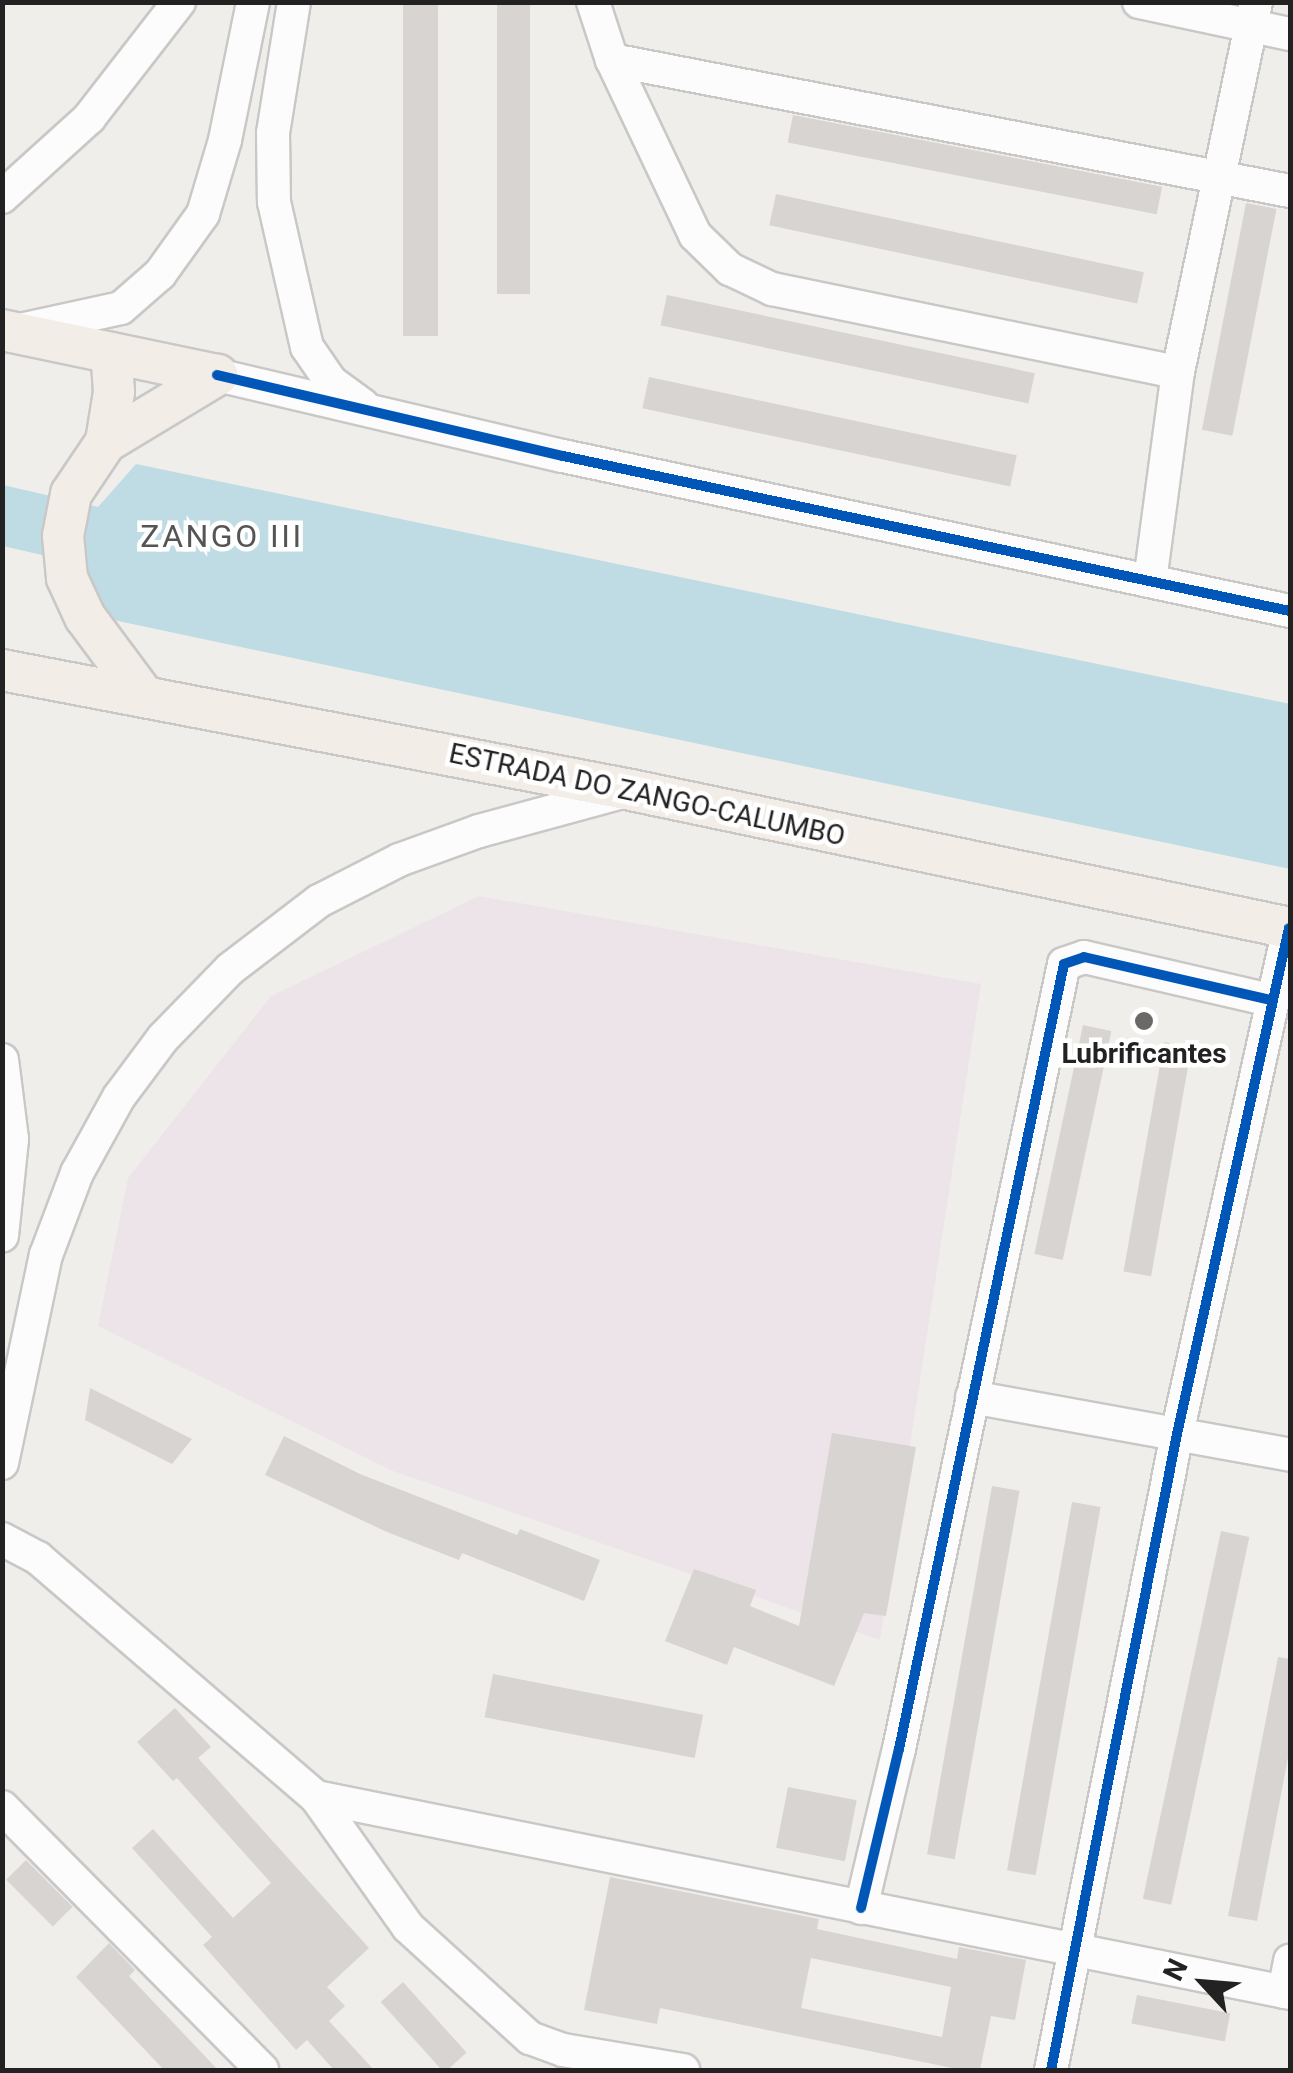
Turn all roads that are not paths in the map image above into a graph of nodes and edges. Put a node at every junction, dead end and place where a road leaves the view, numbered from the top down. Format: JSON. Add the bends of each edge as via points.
{"nodes":[{"id":1,"x":179,"y":2,"type":"edge"},
{"id":2,"x":253,"y":2,"type":"edge"},
{"id":3,"x":294,"y":2,"type":"edge"},
{"id":4,"x":593,"y":2,"type":"edge"},
{"id":5,"x":1139,"y":2,"type":"edge"},
{"id":6,"x":1254,"y":15,"type":"edge"},
{"id":7,"x":1290,"y":34,"type":"edge"},
{"id":8,"x":612,"y":60,"type":"junction"},
{"id":9,"x":1217,"y":177,"type":"junction"},
{"id":10,"x":1290,"y":191,"type":"edge"},
{"id":11,"x":2,"y":198,"type":"edge"},
{"id":12,"x":7,"y":331,"type":"edge"},
{"id":13,"x":111,"y":353,"type":"junction"},
{"id":14,"x":1178,"y":372,"type":"junction"},
{"id":15,"x":217,"y":374,"type":"junction"},
{"id":16,"x":371,"y":411,"type":"junction"},
{"id":17,"x":106,"y":442,"type":"junction"},
{"id":18,"x":1150,"y":581,"type":"junction"},
{"id":19,"x":1290,"y":612,"type":"edge"},
{"id":20,"x":2,"y":670,"type":"edge"},
{"id":21,"x":143,"y":694,"type":"junction"},
{"id":22,"x":631,"y":790,"type":"junction"},
{"id":23,"x":1290,"y":928,"type":"edge"},
{"id":24,"x":1270,"y":1000,"type":"junction"},
{"id":25,"x":2,"y":1060,"type":"edge"},
{"id":26,"x":6,"y":1185,"type":"edge"},
{"id":27,"x":2,"y":1235,"type":"edge"},
{"id":28,"x":972,"y":1397,"type":"junction"},
{"id":29,"x":1176,"y":1434,"type":"junction"},
{"id":30,"x":1290,"y":1455,"type":"edge"},
{"id":31,"x":2,"y":1463,"type":"edge"},
{"id":32,"x":2,"y":1539,"type":"edge"},
{"id":33,"x":316,"y":1797,"type":"junction"},
{"id":34,"x":2,"y":1807,"type":"edge"},
{"id":35,"x":862,"y":1908,"type":"junction"},
{"id":36,"x":1073,"y":1950,"type":"junction"},
{"id":37,"x":1288,"y":1982,"type":"edge"},
{"id":38,"x":262,"y":2070,"type":"edge"},
{"id":39,"x":683,"y":2070,"type":"edge"},
{"id":40,"x":1050,"y":2070,"type":"edge"}],
"edges":[{"from":1,"to":11,"type":"street","via":[[89,118]]},
{"from":2,"to":12,"type":"street","via":[[203,214],[160,274],[120,308]]},
{"from":3,"to":16,"type":"street","via":[[273,133],[274,202],[286,266],[307,348],[331,382]]},
{"from":4,"to":8,"type":"street"},
{"from":5,"to":6,"type":"street"},
{"from":6,"to":7,"type":"street"},
{"from":6,"to":9,"type":"street"},
{"from":8,"to":9,"type":"street"},
{"from":8,"to":14,"type":"street","via":[[696,235],[730,269],[772,289]]},
{"from":9,"to":10,"type":"street"},
{"from":9,"to":14,"type":"street"},
{"from":12,"to":13,"type":"main road"},
{"from":13,"to":15,"type":"main road"},
{"from":13,"to":17,"type":"main road","via":[[114,392]]},
{"from":14,"to":18,"type":"street"},
{"from":15,"to":16,"type":"street"},
{"from":15,"to":17,"type":"main road"},
{"from":16,"to":18,"type":"street"},
{"from":17,"to":21,"type":"main road","via":[[71,494],[63,536],[67,578],[85,617]]},
{"from":18,"to":19,"type":"street"},
{"from":20,"to":21,"type":"main road","name":"ESTRADA DO ZANGO-CALUMBO"},
{"from":21,"to":22,"type":"main road","name":"ESTRADA DO ZANGO-CALUMBO"},
{"from":22,"to":23,"type":"main road","name":"ESTRADA DO ZANGO-CALUMBO"},
{"from":22,"to":31,"type":"street","via":[[478,831],[398,860],[318,901],[230,969],[162,1038],[76,1173],[46,1255]]},
{"from":23,"to":24,"type":"street"},
{"from":24,"to":28,"type":"street","via":[[1084,956],[1064,964]]},
{"from":24,"to":29,"type":"street"},
{"from":25,"to":26,"type":"street","via":[[12,1139]]},
{"from":26,"to":27,"type":"street"},
{"from":28,"to":29,"type":"street"},
{"from":28,"to":35,"type":"street"},
{"from":29,"to":30,"type":"street"},
{"from":29,"to":36,"type":"street"},
{"from":32,"to":33,"type":"street","via":[[38,1558]]},
{"from":33,"to":35,"type":"street"},
{"from":33,"to":39,"type":"street","via":[[408,1927],[530,2038]]},
{"from":34,"to":38,"type":"street"},
{"from":35,"to":36,"type":"street"},
{"from":36,"to":37,"type":"street"},
{"from":36,"to":40,"type":"street"}]}
